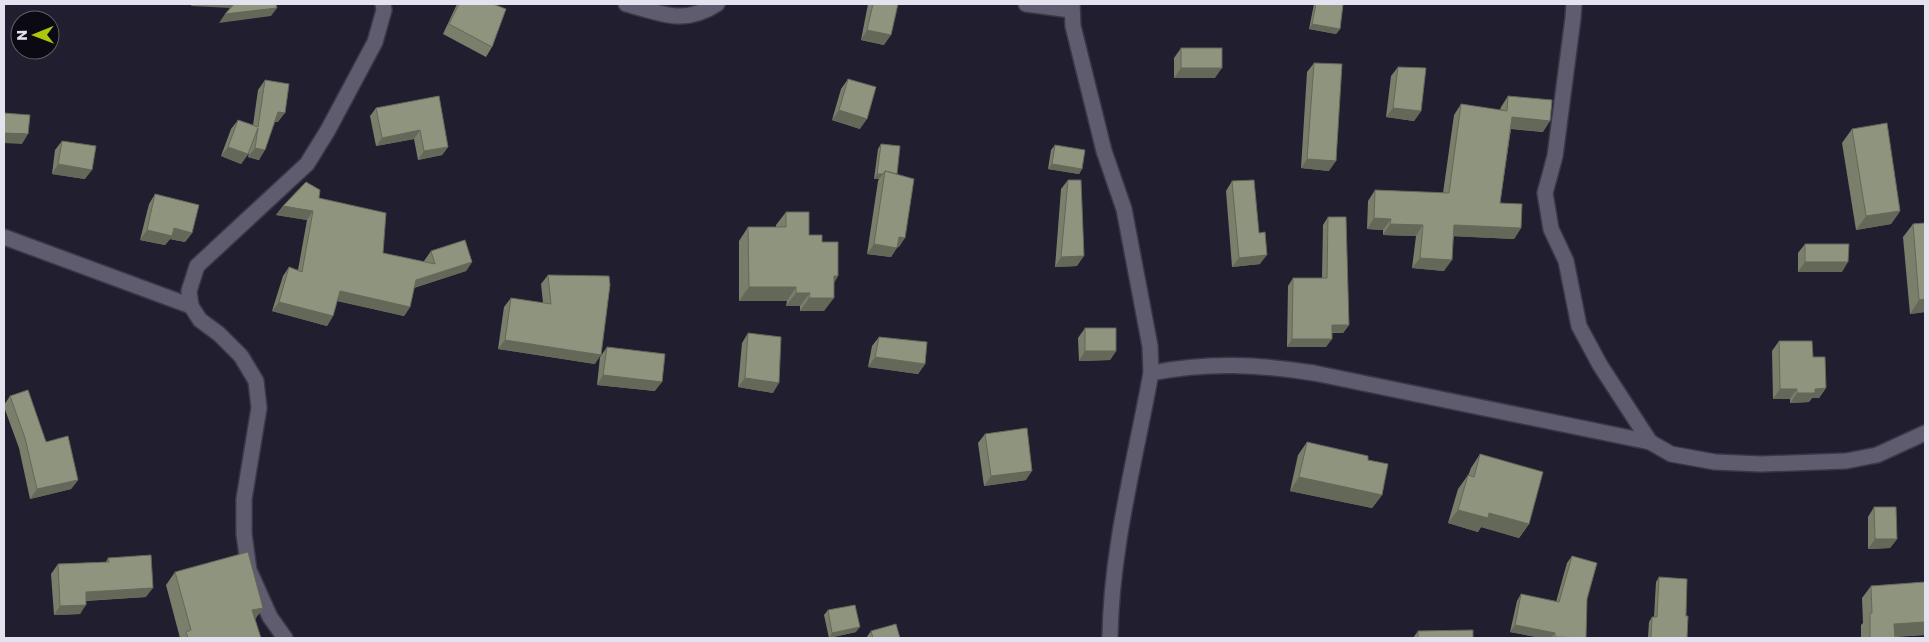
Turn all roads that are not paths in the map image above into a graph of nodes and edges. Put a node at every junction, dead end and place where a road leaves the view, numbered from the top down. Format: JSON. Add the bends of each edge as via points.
{"nodes":[{"id":1,"x":383,"y":4,"type":"edge"},
{"id":2,"x":626,"y":4,"type":"edge"},
{"id":3,"x":717,"y":4,"type":"edge"},
{"id":4,"x":1026,"y":4,"type":"edge"},
{"id":5,"x":1574,"y":4,"type":"edge"},
{"id":6,"x":1071,"y":7,"type":"edge"},
{"id":7,"x":4,"y":237,"type":"edge"},
{"id":8,"x":191,"y":306,"type":"junction"},
{"id":9,"x":1151,"y":373,"type":"junction"},
{"id":10,"x":1925,"y":433,"type":"edge"},
{"id":11,"x":1650,"y":442,"type":"junction"},
{"id":12,"x":285,"y":638,"type":"edge"},
{"id":13,"x":1110,"y":638,"type":"edge"}],
"edges":[{"from":1,"to":8,"type":"street","via":[[376,42],[307,164],[197,266],[189,291]]},
{"from":2,"to":3,"type":"street","via":[[688,17]]},
{"from":4,"to":6,"type":"street"},
{"from":5,"to":11,"type":"street","via":[[1555,156],[1545,193],[1551,229],[1566,261],[1579,326]]},
{"from":6,"to":9,"type":"street","via":[[1104,151],[1124,209],[1150,346]]},
{"from":7,"to":8,"type":"street"},
{"from":8,"to":12,"type":"street","via":[[200,320],[241,356],[256,381],[259,408],[244,499],[244,534],[249,570],[270,617]]},
{"from":9,"to":11,"type":"street","via":[[1208,365],[1273,367]]},
{"from":9,"to":13,"type":"street","via":[[1114,568]]},
{"from":10,"to":11,"type":"street","via":[[1877,455],[1846,462],[1715,462],[1672,454]]}]}
